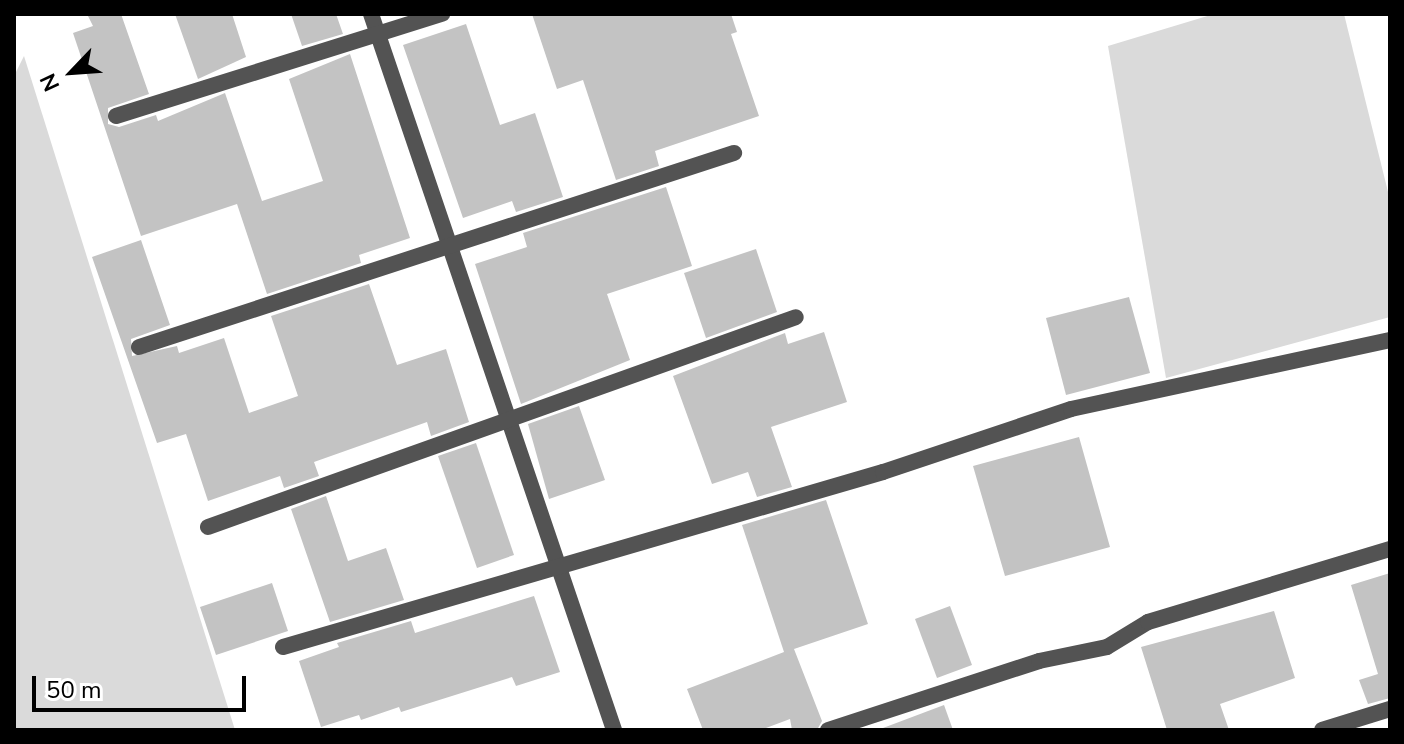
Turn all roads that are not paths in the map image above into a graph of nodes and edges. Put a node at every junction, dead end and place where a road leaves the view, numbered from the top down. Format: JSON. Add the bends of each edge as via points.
{"nodes":[{"id":1,"x":371,"y":14,"type":"edge"},
{"id":2,"x":442,"y":14,"type":"edge"},
{"id":3,"x":378,"y":34,"type":"junction"},
{"id":4,"x":116,"y":116,"type":"dead end"},
{"id":5,"x":734,"y":153,"type":"dead end"},
{"id":6,"x":450,"y":245,"type":"junction"},
{"id":7,"x":796,"y":317,"type":"dead end"},
{"id":8,"x":1390,"y":340,"type":"edge"},
{"id":9,"x":139,"y":347,"type":"dead end"},
{"id":10,"x":508,"y":416,"type":"junction"},
{"id":11,"x":208,"y":527,"type":"dead end"},
{"id":12,"x":1390,"y":549,"type":"edge"},
{"id":13,"x":558,"y":569,"type":"junction"},
{"id":14,"x":283,"y":647,"type":"dead end"},
{"id":15,"x":1390,"y":709,"type":"edge"},
{"id":16,"x":614,"y":730,"type":"edge"},
{"id":17,"x":828,"y":730,"type":"edge"},
{"id":18,"x":1322,"y":730,"type":"edge"}],
"edges":[{"from":1,"to":3,"type":"street"},
{"from":2,"to":3,"type":"street"},
{"from":3,"to":4,"type":"street"},
{"from":3,"to":6,"type":"street"},
{"from":5,"to":6,"type":"street"},
{"from":6,"to":9,"type":"street"},
{"from":6,"to":10,"type":"street"},
{"from":7,"to":10,"type":"street"},
{"from":8,"to":13,"type":"street","via":[[1071,409],[883,472]]},
{"from":10,"to":11,"type":"street"},
{"from":10,"to":13,"type":"street"},
{"from":12,"to":17,"type":"street","via":[[1148,622],[1107,647],[1039,661]]},
{"from":13,"to":14,"type":"street"},
{"from":13,"to":16,"type":"street"},
{"from":15,"to":18,"type":"street"}]}
